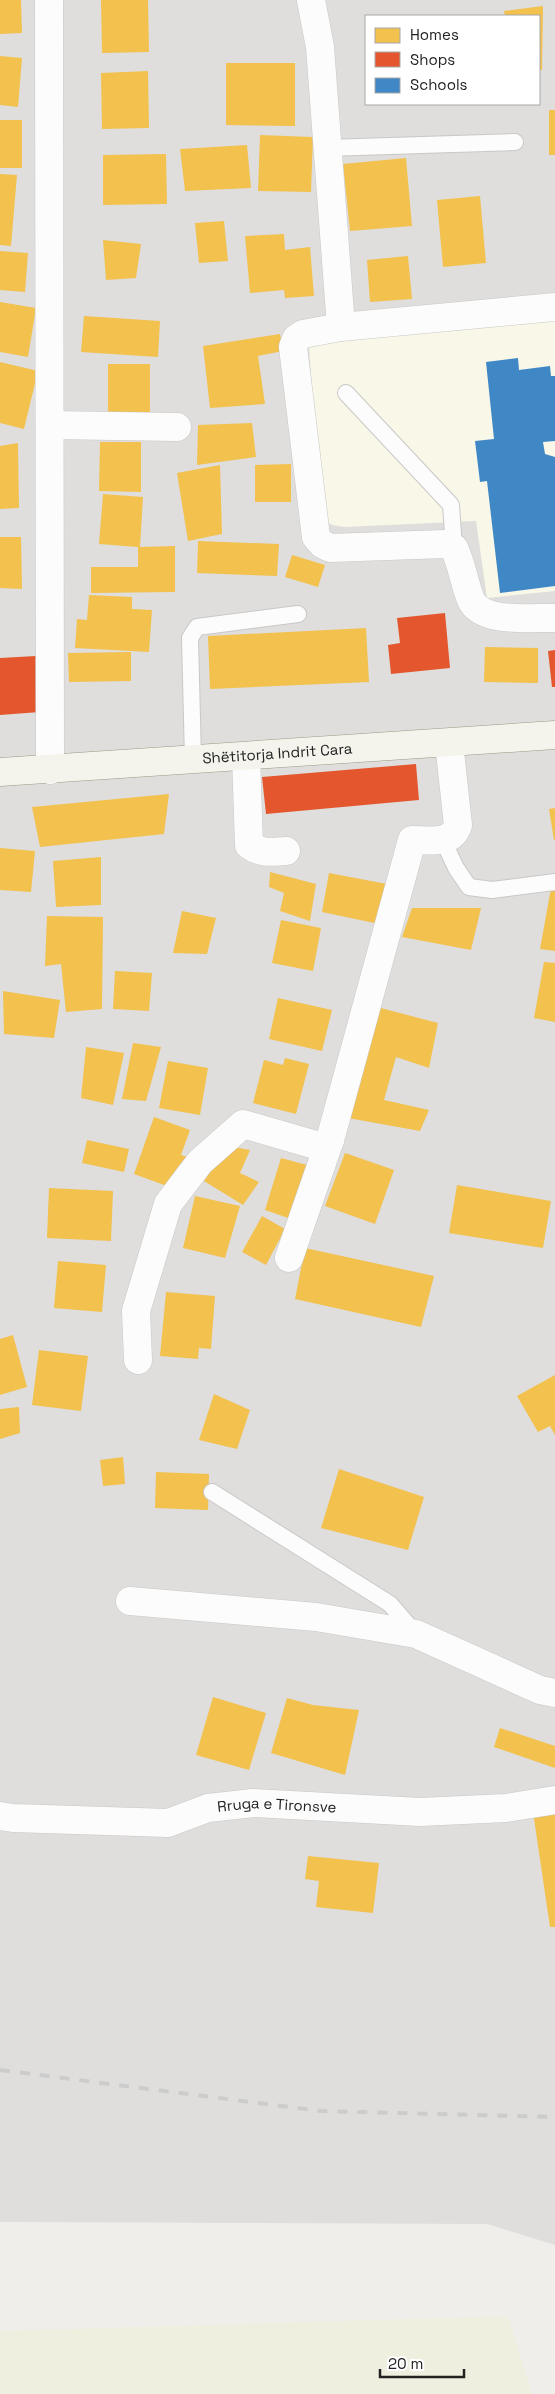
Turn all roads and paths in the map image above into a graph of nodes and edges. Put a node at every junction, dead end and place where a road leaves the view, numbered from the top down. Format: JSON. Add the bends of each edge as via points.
{"nodes":[{"id":1,"x":49,"y":0,"type":"edge"},
{"id":2,"x":311,"y":0,"type":"edge"},
{"id":3,"x":515,"y":142,"type":"dead end"},
{"id":4,"x":326,"y":148,"type":"junction"},
{"id":5,"x":555,"y":307,"type":"edge"},
{"id":6,"x":341,"y":327,"type":"junction"},
{"id":7,"x":346,"y":393,"type":"dead end"},
{"id":8,"x":50,"y":425,"type":"junction"},
{"id":9,"x":177,"y":427,"type":"dead end"},
{"id":10,"x":454,"y":548,"type":"junction"},
{"id":11,"x":298,"y":614,"type":"dead end"},
{"id":12,"x":555,"y":618,"type":"edge"},
{"id":13,"x":555,"y":735,"type":"edge"},
{"id":14,"x":449,"y":743,"type":"junction"},
{"id":15,"x":246,"y":756,"type":"junction"},
{"id":16,"x":193,"y":759,"type":"junction"},
{"id":17,"x":50,"y":770,"type":"junction"},
{"id":18,"x":0,"y":772,"type":"edge"},
{"id":19,"x":443,"y":840,"type":"junction"},
{"id":20,"x":286,"y":851,"type":"dead end"},
{"id":21,"x":555,"y":882,"type":"edge"},
{"id":22,"x":330,"y":1140,"type":"junction"},
{"id":23,"x":289,"y":1258,"type":"dead end"},
{"id":24,"x":138,"y":1360,"type":"dead end"},
{"id":25,"x":212,"y":1492,"type":"dead end"},
{"id":26,"x":130,"y":1601,"type":"dead end"},
{"id":27,"x":416,"y":1634,"type":"junction"},
{"id":28,"x":555,"y":1694,"type":"edge"},
{"id":29,"x":555,"y":1800,"type":"edge"},
{"id":30,"x":0,"y":1816,"type":"edge"}],
"edges":[{"from":1,"to":8,"type":"street"},
{"from":2,"to":4,"type":"street","via":[[320,47]]},
{"from":3,"to":4,"type":"lane"},
{"from":4,"to":6,"type":"street"},
{"from":5,"to":6,"type":"street"},
{"from":6,"to":10,"type":"street","via":[[302,334],[294,347],[316,537],[330,548],[445,544]]},
{"from":7,"to":10,"type":"lane","via":[[451,505]]},
{"from":8,"to":9,"type":"street"},
{"from":8,"to":17,"type":"street"},
{"from":10,"to":12,"type":"street","via":[[472,601],[482,612],[496,617]]},
{"from":11,"to":16,"type":"lane","via":[[197,627],[190,638]]},
{"from":13,"to":14,"type":"main road","name":"Shëtitorja Indrit Cara"},
{"from":14,"to":15,"type":"main road","name":"Shëtitorja Indrit Cara"},
{"from":14,"to":19,"type":"street","via":[[458,825],[455,834]]},
{"from":15,"to":16,"type":"main road","name":"Shëtitorja Indrit Cara"},
{"from":15,"to":20,"type":"street","via":[[249,845],[264,852]]},
{"from":16,"to":17,"type":"main road","name":"Shëtitorja Indrit Cara"},
{"from":17,"to":18,"type":"main road","name":"Shëtitorja Indrit Cara"},
{"from":19,"to":21,"type":"lane","via":[[468,887],[492,890]]},
{"from":19,"to":22,"type":"street","via":[[412,840]]},
{"from":22,"to":23,"type":"street"},
{"from":22,"to":24,"type":"street","via":[[319,1146],[243,1124],[200,1162],[168,1204],[136,1311]]},
{"from":25,"to":27,"type":"lane","via":[[390,1604]]},
{"from":26,"to":27,"type":"street","via":[[316,1616]]},
{"from":27,"to":28,"type":"street"},
{"from":29,"to":30,"type":"street","name":"Rruga e Tironsve","via":[[506,1808],[420,1812],[253,1803],[208,1808],[168,1823]]}]}
